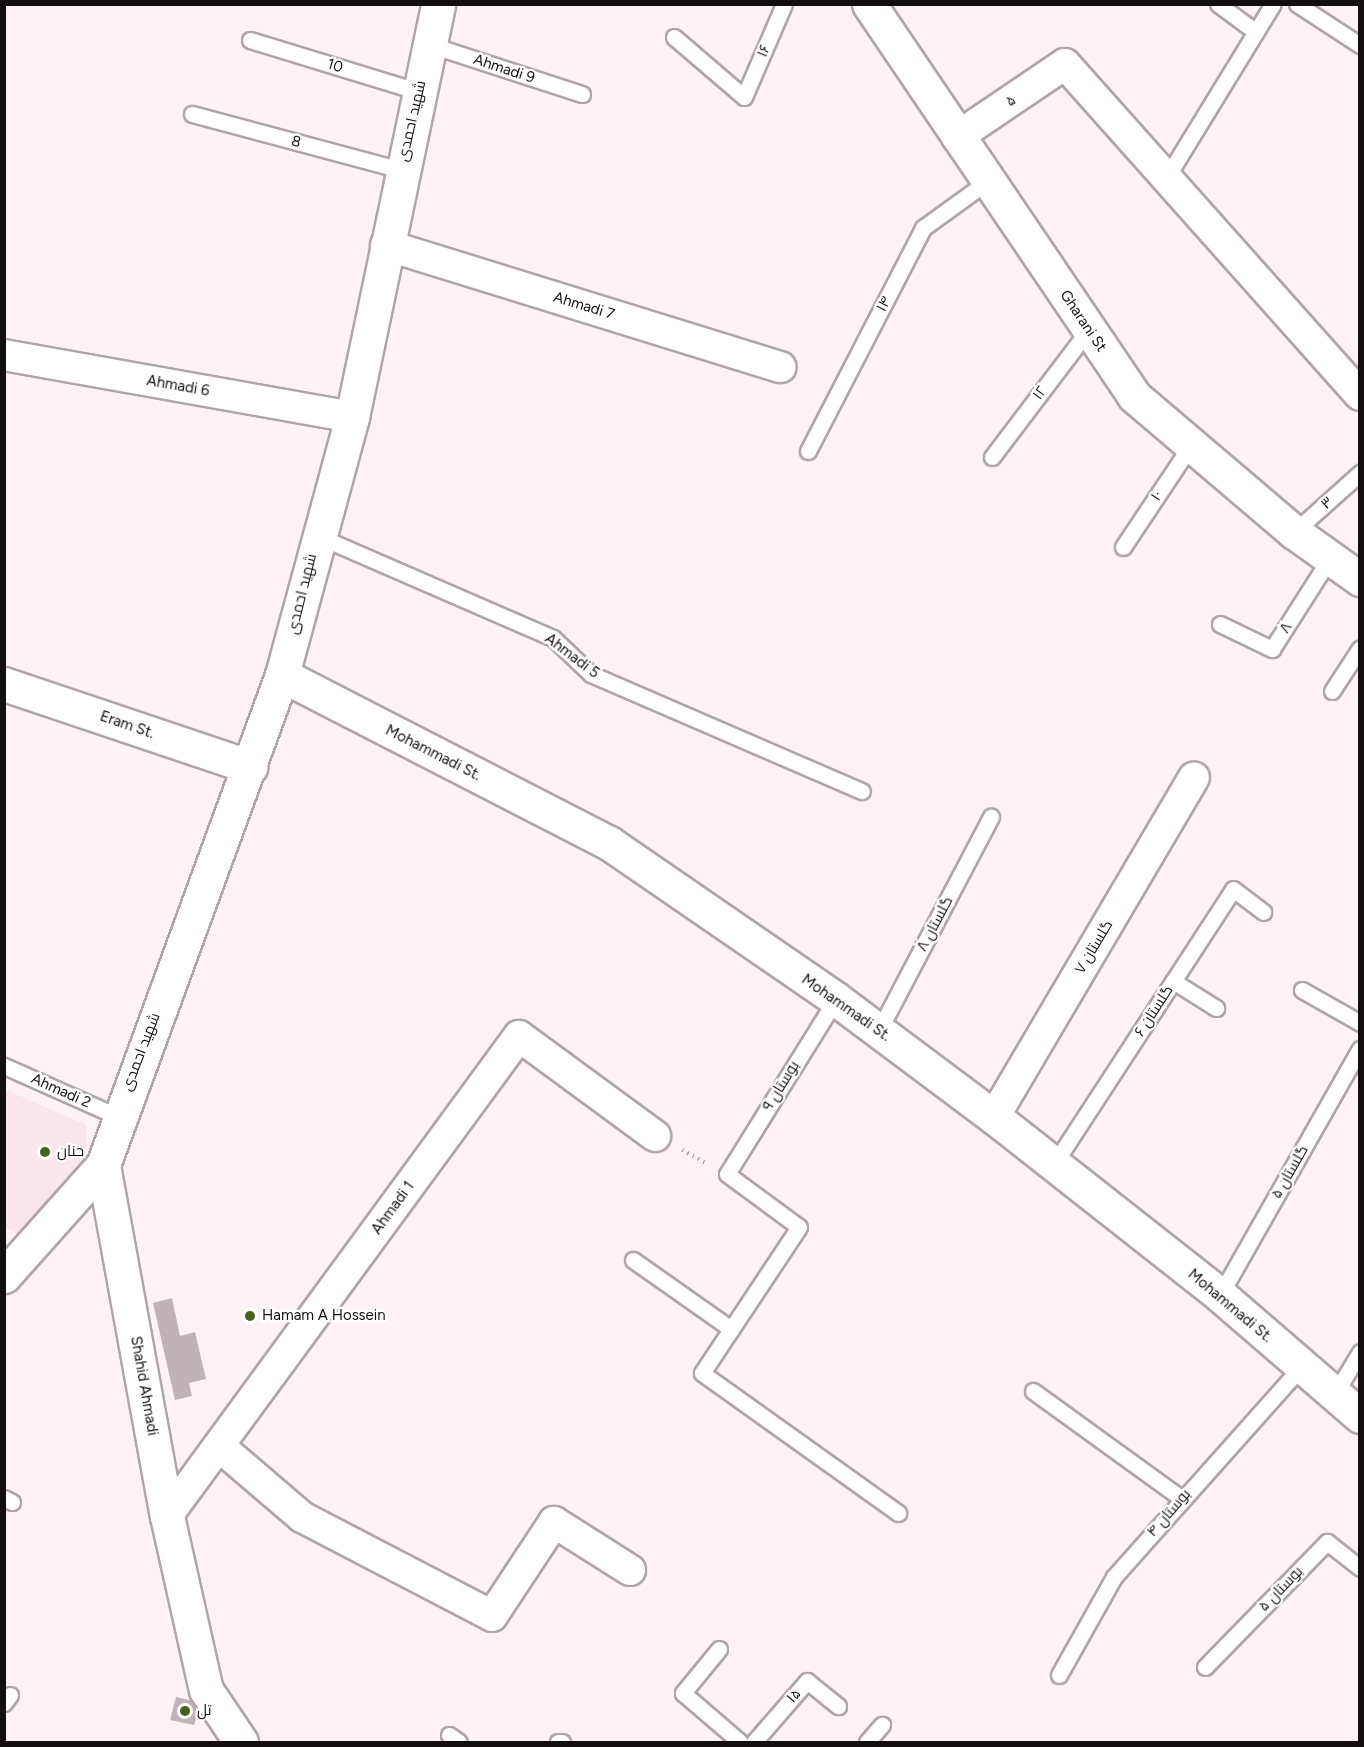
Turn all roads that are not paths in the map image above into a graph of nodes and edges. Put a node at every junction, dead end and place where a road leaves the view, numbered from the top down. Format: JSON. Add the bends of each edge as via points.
{"nodes":[{"id":1,"x":438,"y":4,"type":"edge"},
{"id":2,"x":784,"y":4,"type":"edge"},
{"id":3,"x":868,"y":4,"type":"edge"},
{"id":4,"x":1218,"y":4,"type":"edge"},
{"id":5,"x":1273,"y":4,"type":"edge"},
{"id":6,"x":1297,"y":4,"type":"edge"},
{"id":7,"x":1256,"y":32,"type":"junction"},
{"id":8,"x":674,"y":37,"type":"dead end"},
{"id":9,"x":250,"y":40,"type":"dead end"},
{"id":10,"x":426,"y":44,"type":"junction"},
{"id":11,"x":1359,"y":45,"type":"edge"},
{"id":12,"x":420,"y":92,"type":"junction"},
{"id":13,"x":582,"y":94,"type":"dead end"},
{"id":14,"x":192,"y":114,"type":"dead end"},
{"id":15,"x":957,"y":137,"type":"junction"},
{"id":16,"x":401,"y":170,"type":"junction"},
{"id":17,"x":1165,"y":180,"type":"junction"},
{"id":18,"x":988,"y":181,"type":"junction"},
{"id":19,"x":386,"y":245,"type":"junction"},
{"id":20,"x":1089,"y":329,"type":"junction"},
{"id":21,"x":4,"y":355,"type":"edge"},
{"id":22,"x":781,"y":367,"type":"dead end"},
{"id":23,"x":1359,"y":395,"type":"edge"},
{"id":24,"x":352,"y":417,"type":"junction"},
{"id":25,"x":1191,"y":445,"type":"junction"},
{"id":26,"x":808,"y":451,"type":"dead end"},
{"id":27,"x":992,"y":457,"type":"dead end"},
{"id":28,"x":1359,"y":473,"type":"edge"},
{"id":29,"x":1294,"y":532,"type":"junction"},
{"id":30,"x":316,"y":535,"type":"junction"},
{"id":31,"x":1123,"y":547,"type":"dead end"},
{"id":32,"x":1330,"y":558,"type":"junction"},
{"id":33,"x":1359,"y":579,"type":"edge"},
{"id":34,"x":1220,"y":624,"type":"dead end"},
{"id":35,"x":1359,"y":648,"type":"edge"},
{"id":36,"x":282,"y":675,"type":"junction"},
{"id":37,"x":4,"y":684,"type":"edge"},
{"id":38,"x":1332,"y":691,"type":"dead end"},
{"id":39,"x":250,"y":767,"type":"junction"},
{"id":40,"x":1194,"y":777,"type":"dead end"},
{"id":41,"x":862,"y":791,"type":"dead end"},
{"id":42,"x":991,"y":817,"type":"dead end"},
{"id":43,"x":1263,"y":912,"type":"dead end"},
{"id":44,"x":1173,"y":981,"type":"junction"},
{"id":45,"x":1302,"y":990,"type":"dead end"},
{"id":46,"x":836,"y":999,"type":"junction"},
{"id":47,"x":1216,"y":1008,"type":"dead end"},
{"id":48,"x":1359,"y":1023,"type":"edge"},
{"id":49,"x":879,"y":1030,"type":"junction"},
{"id":50,"x":1359,"y":1049,"type":"edge"},
{"id":51,"x":4,"y":1066,"type":"edge"},
{"id":52,"x":117,"y":1116,"type":"junction"},
{"id":53,"x":994,"y":1117,"type":"junction"},
{"id":54,"x":655,"y":1136,"type":"road end"},
{"id":55,"x":1054,"y":1164,"type":"junction"},
{"id":56,"x":103,"y":1165,"type":"junction"},
{"id":57,"x":633,"y":1260,"type":"dead end"},
{"id":58,"x":4,"y":1276,"type":"edge"},
{"id":59,"x":1220,"y":1295,"type":"junction"},
{"id":60,"x":731,"y":1329,"type":"junction"},
{"id":61,"x":1359,"y":1352,"type":"edge"},
{"id":62,"x":1302,"y":1367,"type":"junction"},
{"id":63,"x":1033,"y":1391,"type":"dead end"},
{"id":64,"x":1334,"y":1395,"type":"junction"},
{"id":65,"x":1359,"y":1416,"type":"edge"},
{"id":66,"x":219,"y":1446,"type":"junction"},
{"id":67,"x":1182,"y":1499,"type":"junction"},
{"id":68,"x":898,"y":1514,"type":"dead end"},
{"id":69,"x":167,"y":1516,"type":"junction"},
{"id":70,"x":1359,"y":1568,"type":"edge"},
{"id":71,"x":630,"y":1570,"type":"dead end"},
{"id":72,"x":718,"y":1649,"type":"dead end"},
{"id":73,"x":1205,"y":1666,"type":"dead end"},
{"id":74,"x":1059,"y":1675,"type":"dead end"},
{"id":75,"x":838,"y":1706,"type":"dead end"},
{"id":76,"x":882,"y":1725,"type":"dead end"},
{"id":77,"x":241,"y":1743,"type":"edge"},
{"id":78,"x":558,"y":1743,"type":"edge"},
{"id":79,"x":562,"y":1743,"type":"edge"},
{"id":80,"x":740,"y":1743,"type":"edge"},
{"id":81,"x":754,"y":1743,"type":"edge"},
{"id":82,"x":867,"y":1743,"type":"edge"}],
"edges":[{"from":1,"to":10,"type":"street","name":"شهید احمدی"},
{"from":2,"to":8,"type":"lane","name":"۱۶","via":[[744,98]]},
{"from":3,"to":15,"type":"street","name":"Gharani St"},
{"from":4,"to":7,"type":"lane"},
{"from":5,"to":7,"type":"lane"},
{"from":6,"to":11,"type":"lane"},
{"from":7,"to":17,"type":"lane"},
{"from":9,"to":12,"type":"lane","name":"10"},
{"from":10,"to":12,"type":"street","name":"شهید احمدی"},
{"from":10,"to":13,"type":"lane","name":"Ahmadi 9"},
{"from":12,"to":16,"type":"street","name":"شهید احمدی"},
{"from":14,"to":16,"type":"lane","name":"8"},
{"from":15,"to":17,"type":"street","name":"۵","via":[[1065,64]]},
{"from":15,"to":18,"type":"street","name":"Gharani St"},
{"from":16,"to":19,"type":"street","name":"شهید احمدی"},
{"from":17,"to":23,"type":"street"},
{"from":18,"to":20,"type":"street","name":"Gharani St"},
{"from":18,"to":26,"type":"lane","name":"۱۴","via":[[923,228]]},
{"from":19,"to":22,"type":"street","name":"Ahmadi 7"},
{"from":19,"to":24,"type":"street","name":"شهید احمدی"},
{"from":20,"to":25,"type":"street","name":"Gharani St","via":[[1134,396]]},
{"from":20,"to":27,"type":"lane","name":"۱۲"},
{"from":21,"to":24,"type":"street","name":"Ahmadi 6"},
{"from":24,"to":30,"type":"street","name":"شهید احمدی"},
{"from":25,"to":29,"type":"street","name":"Gharani St"},
{"from":25,"to":31,"type":"lane","name":"۱۰"},
{"from":28,"to":29,"type":"lane","name":"۳"},
{"from":29,"to":32,"type":"street","name":"Gharani St"},
{"from":30,"to":36,"type":"street","name":"شهید احمدی"},
{"from":30,"to":41,"type":"lane","name":"Ahmadi 5","via":[[553,638],[591,674]]},
{"from":32,"to":33,"type":"street","name":"Gharani St"},
{"from":32,"to":34,"type":"lane","name":"۸","via":[[1272,649]]},
{"from":35,"to":38,"type":"lane"},
{"from":36,"to":39,"type":"street","name":"شهید احمدی"},
{"from":36,"to":46,"type":"street","name":"Mohammadi St.","via":[[609,843]]},
{"from":37,"to":39,"type":"street","name":"Eram St."},
{"from":39,"to":52,"type":"street","name":"شهید احمدی"},
{"from":40,"to":53,"type":"street","name":"گلستان ۷"},
{"from":42,"to":49,"type":"lane","name":"گلستان ۸"},
{"from":43,"to":44,"type":"lane","name":"گلستان ۶","via":[[1233,889]]},
{"from":44,"to":47,"type":"lane"},
{"from":44,"to":55,"type":"lane","name":"گلستان ۶"},
{"from":45,"to":48,"type":"lane"},
{"from":46,"to":49,"type":"street","name":"Mohammadi St."},
{"from":46,"to":60,"type":"lane","name":"بوستان ۹","via":[[727,1174],[799,1227]]},
{"from":49,"to":53,"type":"street","name":"Mohammadi St."},
{"from":50,"to":59,"type":"lane","name":"گلستان ۵"},
{"from":51,"to":52,"type":"lane","name":"Ahmadi 2"},
{"from":52,"to":56,"type":"street","name":"شهید احمدی"},
{"from":53,"to":55,"type":"street","name":"Mohammadi St."},
{"from":54,"to":66,"type":"street","name":"Ahmadi 1","via":[[519,1036]]},
{"from":55,"to":59,"type":"street","name":"Mohammadi St."},
{"from":56,"to":58,"type":"street"},
{"from":56,"to":69,"type":"street","name":"Shahid Ahmadi"},
{"from":57,"to":60,"type":"lane"},
{"from":59,"to":62,"type":"street","name":"Mohammadi St."},
{"from":60,"to":68,"type":"lane","via":[[702,1373]]},
{"from":61,"to":64,"type":"lane"},
{"from":62,"to":64,"type":"street","name":"Mohammadi St."},
{"from":62,"to":67,"type":"lane","name":"بوستان ۴"},
{"from":63,"to":67,"type":"lane"},
{"from":64,"to":65,"type":"street","name":"Mohammadi St."},
{"from":66,"to":69,"type":"street","name":"Ahmadi 1"},
{"from":66,"to":71,"type":"street","via":[[302,1517],[492,1616],[554,1522]]},
{"from":67,"to":74,"type":"lane","name":"بوستان ۴","via":[[1114,1577]]},
{"from":69,"to":77,"type":"street","name":"Shahid Ahmadi","via":[[206,1690]]},
{"from":70,"to":73,"type":"lane","name":"بوستان ۵","via":[[1327,1542]]},
{"from":72,"to":80,"type":"lane","via":[[683,1692]]},
{"from":75,"to":81,"type":"lane","name":"۱۵","via":[[807,1681]]},
{"from":76,"to":82,"type":"lane"},
{"from":78,"to":79,"type":"lane"}]}
